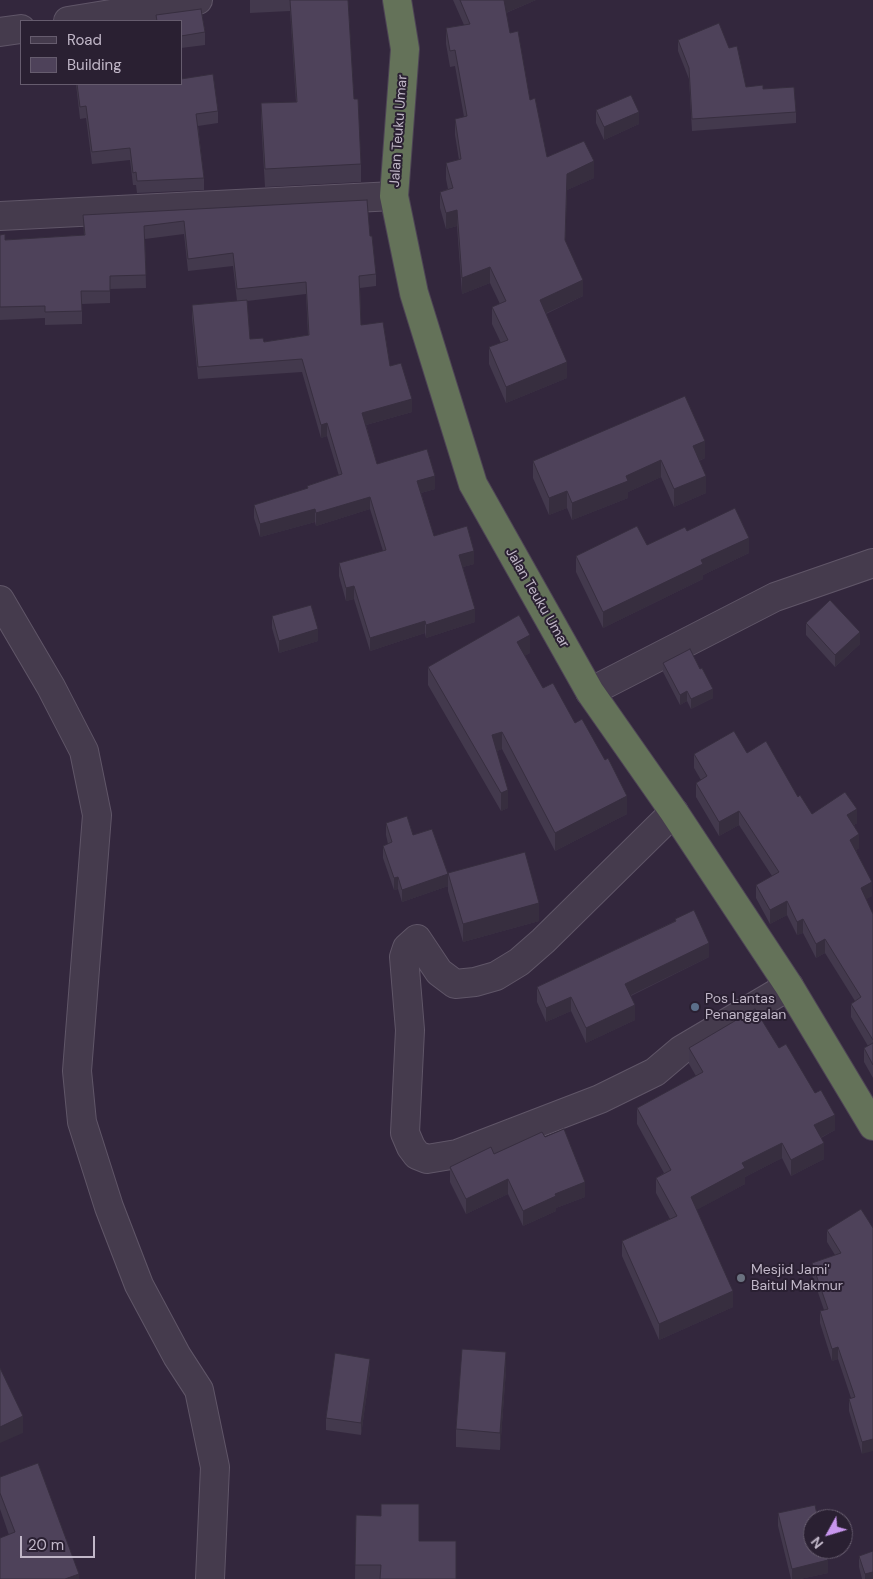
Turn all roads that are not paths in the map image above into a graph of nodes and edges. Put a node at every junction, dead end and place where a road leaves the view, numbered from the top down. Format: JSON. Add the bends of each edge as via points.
{"nodes":[{"id":1,"x":198,"y":0,"type":"edge"},
{"id":2,"x":397,"y":0,"type":"edge"},
{"id":3,"x":74,"y":20,"type":"edge"},
{"id":4,"x":20,"y":28,"type":"edge"},
{"id":5,"x":0,"y":32,"type":"edge"},
{"id":6,"x":394,"y":196,"type":"junction"},
{"id":7,"x":0,"y":216,"type":"edge"},
{"id":8,"x":873,"y":563,"type":"edge"},
{"id":9,"x":0,"y":600,"type":"edge"},
{"id":10,"x":590,"y":692,"type":"junction"},
{"id":11,"x":674,"y":812,"type":"junction"},
{"id":12,"x":789,"y":986,"type":"junction"},
{"id":13,"x":873,"y":1126,"type":"edge"},
{"id":14,"x":210,"y":1579,"type":"edge"}],
"edges":[{"from":1,"to":3,"type":"street"},
{"from":2,"to":6,"type":"highway","name":"Jalan Teuku Umar","via":[[405,49]]},
{"from":4,"to":5,"type":"street"},
{"from":6,"to":7,"type":"street"},
{"from":6,"to":10,"type":"highway","name":"Jalan Teuku Umar","via":[[414,293],[473,484]]},
{"from":8,"to":10,"type":"street","via":[[775,597]]},
{"from":9,"to":14,"type":"street","via":[[84,751],[98,815],[77,1071],[82,1122],[109,1207],[139,1285],[199,1390],[216,1467]]},
{"from":10,"to":11,"type":"highway","name":"Jalan Teuku Umar"},
{"from":11,"to":12,"type":"highway","name":"Jalan Teuku Umar"},
{"from":11,"to":12,"type":"street","via":[[543,941],[519,962],[496,976],[455,984],[439,972],[417,939],[407,948],[404,957],[410,1030],[405,1133],[411,1146],[417,1155],[427,1159],[457,1154],[600,1099],[655,1072],[681,1050]]},
{"from":12,"to":13,"type":"highway","name":"Jalan Teuku Umar"}]}
